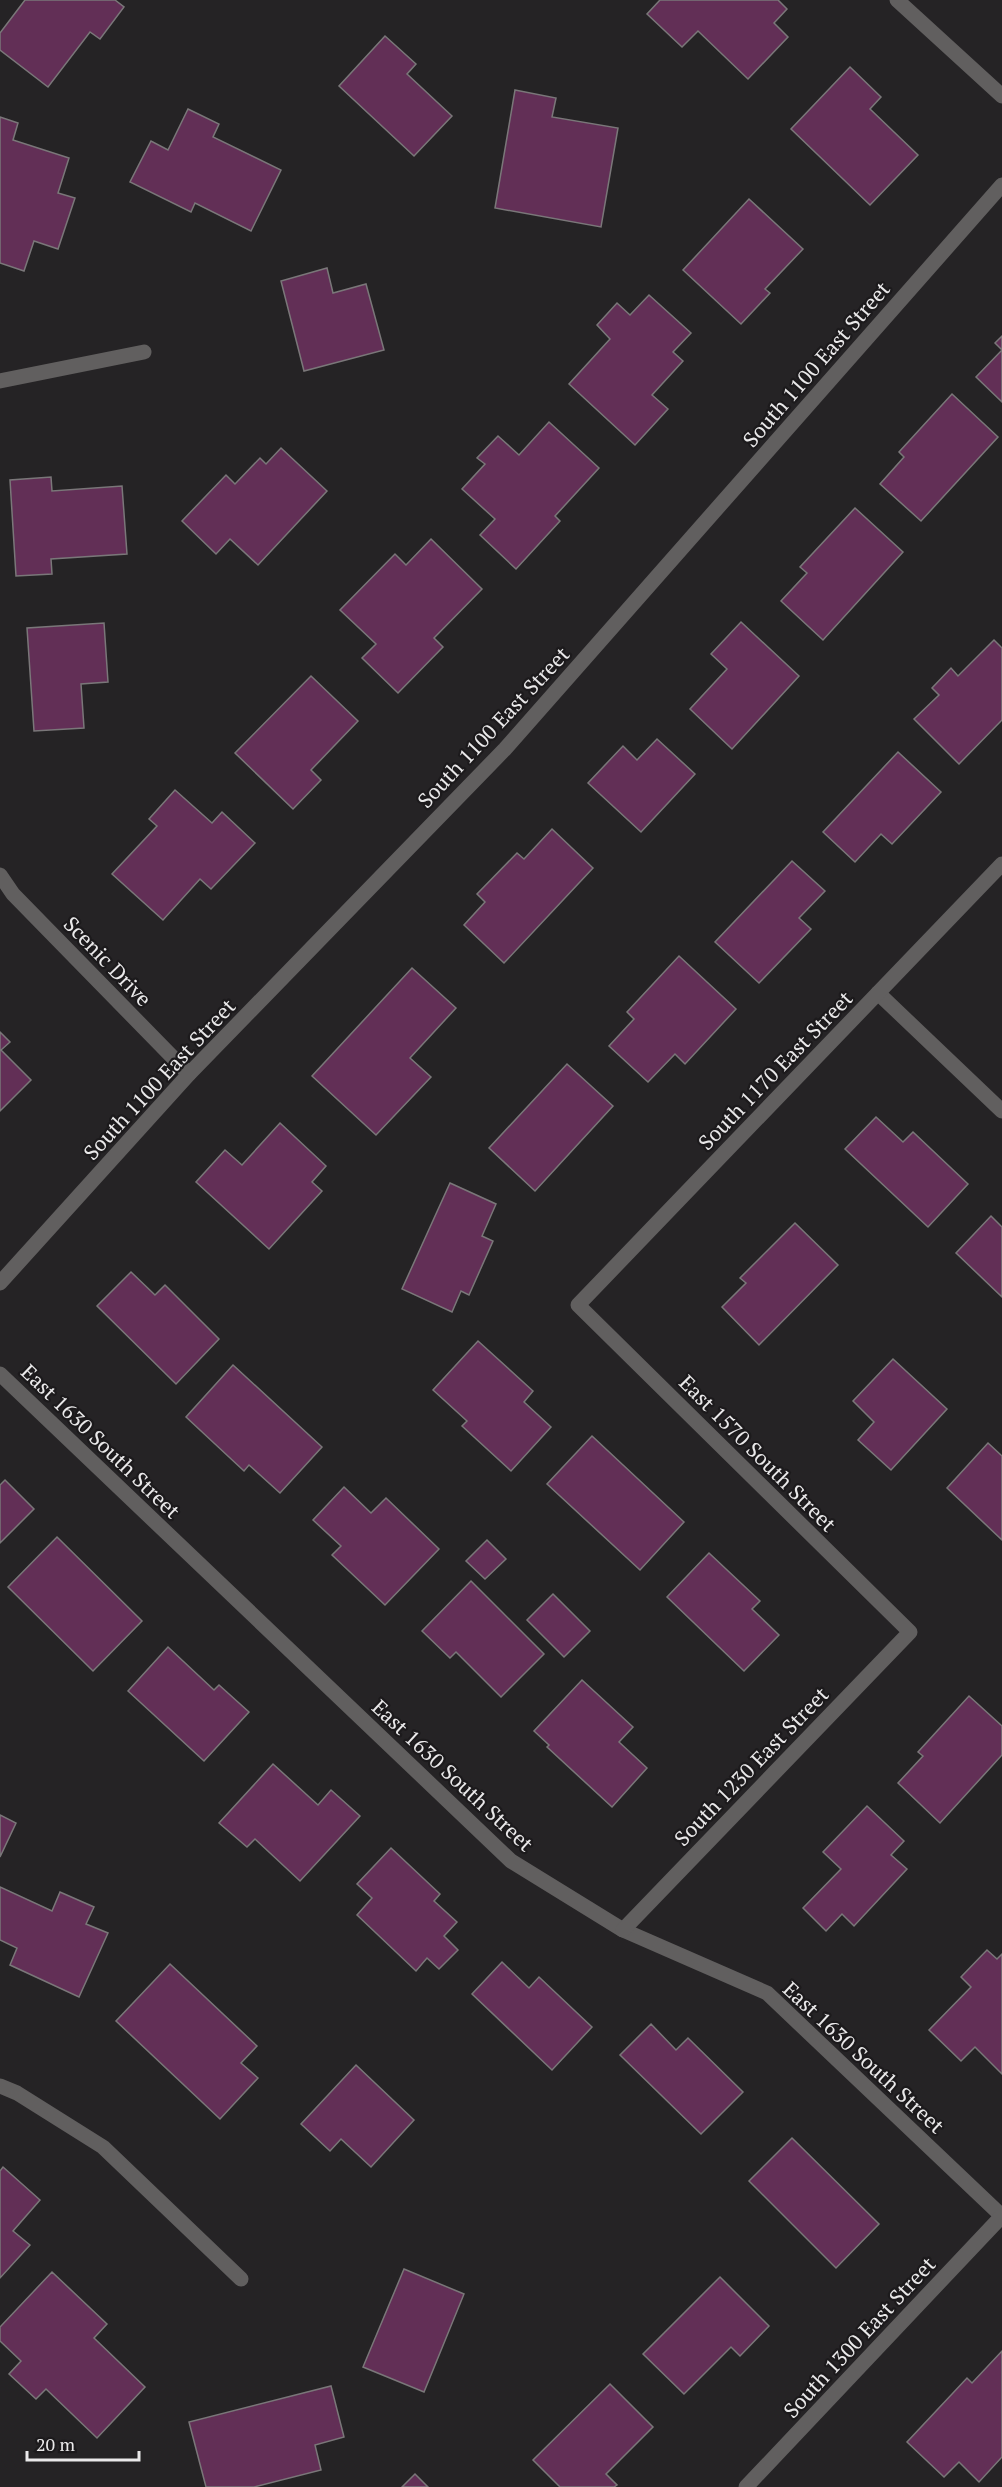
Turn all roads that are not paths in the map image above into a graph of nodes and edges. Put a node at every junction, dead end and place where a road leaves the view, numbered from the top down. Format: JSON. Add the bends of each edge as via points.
{"nodes":[{"id":1,"x":897,"y":0,"type":"edge"},
{"id":2,"x":1002,"y":96,"type":"edge"},
{"id":3,"x":1002,"y":185,"type":"edge"},
{"id":4,"x":144,"y":352,"type":"dead end"},
{"id":5,"x":0,"y":381,"type":"edge"},
{"id":6,"x":1002,"y":864,"type":"edge"},
{"id":7,"x":0,"y":875,"type":"edge"},
{"id":8,"x":878,"y":993,"type":"junction"},
{"id":9,"x":189,"y":1074,"type":"junction"},
{"id":10,"x":1002,"y":1111,"type":"edge"},
{"id":11,"x":0,"y":1283,"type":"edge"},
{"id":12,"x":578,"y":1305,"type":"joint"},
{"id":13,"x":0,"y":1374,"type":"edge"},
{"id":14,"x":910,"y":1632,"type":"joint"},
{"id":15,"x":623,"y":1930,"type":"junction"},
{"id":16,"x":0,"y":2086,"type":"edge"},
{"id":17,"x":1002,"y":2216,"type":"edge"},
{"id":18,"x":241,"y":2279,"type":"dead end"},
{"id":19,"x":746,"y":2487,"type":"edge"}],
"edges":[{"from":1,"to":2,"type":"street"},
{"from":3,"to":9,"type":"street","name":"South 1100 East Street","via":[[505,749]]},
{"from":4,"to":5,"type":"street"},
{"from":6,"to":8,"type":"street","name":"South 1170 East Street"},
{"from":7,"to":9,"type":"street","name":"Scenic Drive","via":[[13,894]]},
{"from":8,"to":10,"type":"street"},
{"from":8,"to":12,"type":"street","name":"South 1170 East Street"},
{"from":9,"to":11,"type":"street","name":"South 1100 East Street"},
{"from":12,"to":14,"type":"street","name":"East 1570 South Street"},
{"from":13,"to":15,"type":"street","name":"East 1630 South Street","via":[[511,1861]]},
{"from":14,"to":15,"type":"street","name":"South 1230 East Street"},
{"from":15,"to":17,"type":"street","name":"East 1630 South Street","via":[[767,1993]]},
{"from":16,"to":18,"type":"street","via":[[103,2147]]},
{"from":17,"to":19,"type":"street","name":"South 1300 East Street"}]}
